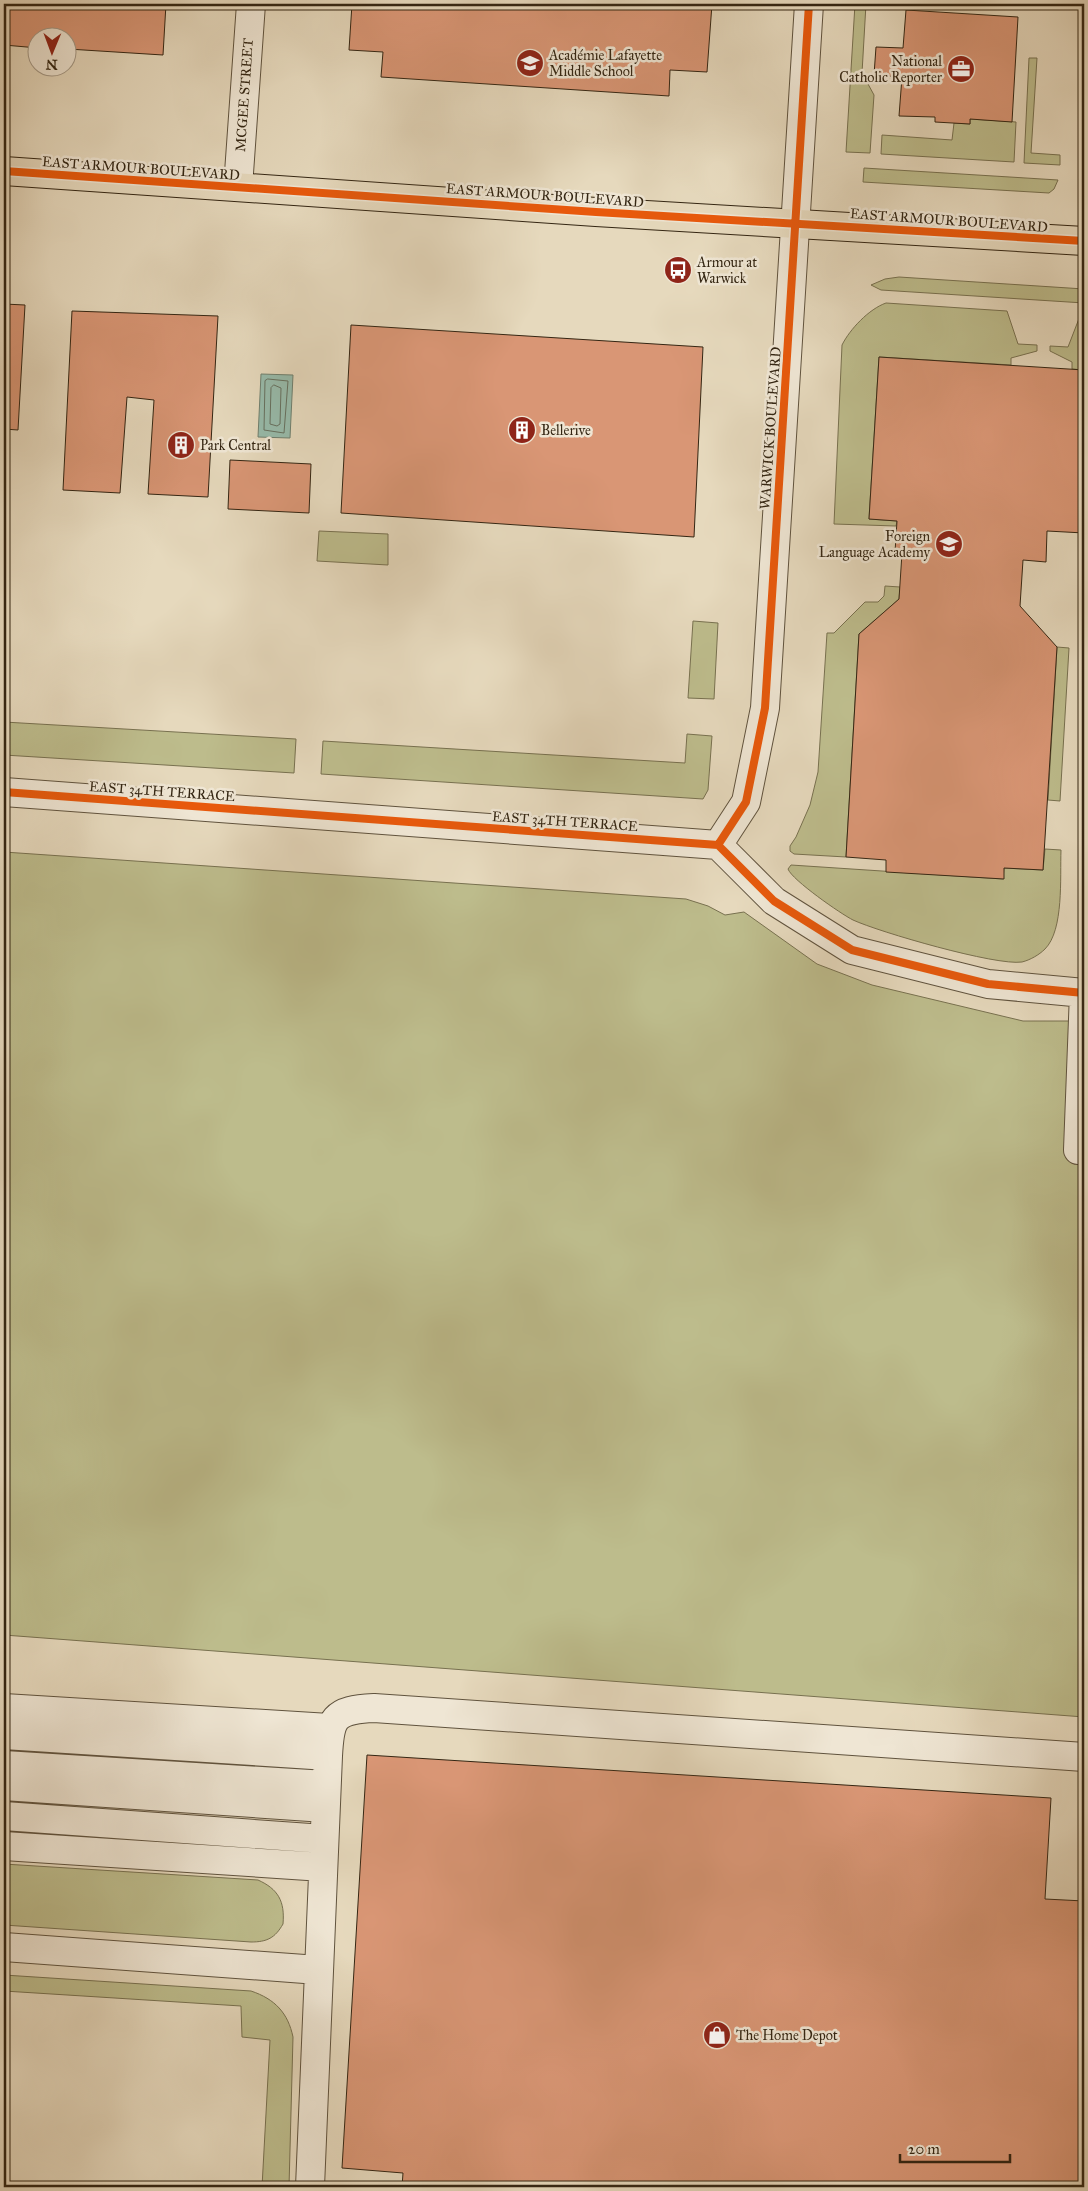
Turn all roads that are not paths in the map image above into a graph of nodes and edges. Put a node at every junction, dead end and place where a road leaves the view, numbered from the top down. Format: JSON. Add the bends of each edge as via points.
{"nodes":[{"id":1,"x":251,"y":4,"type":"edge"},
{"id":2,"x":809,"y":4,"type":"edge"},
{"id":3,"x":4,"y":171,"type":"edge"},
{"id":4,"x":238,"y":187,"type":"junction"},
{"id":5,"x":795,"y":223,"type":"junction"},
{"id":6,"x":1084,"y":241,"type":"edge"},
{"id":7,"x":4,"y":792,"type":"edge"},
{"id":8,"x":718,"y":845,"type":"junction"},
{"id":9,"x":1084,"y":992,"type":"edge"},
{"id":10,"x":1078,"y":1150,"type":"dead end"},
{"id":11,"x":4,"y":1708,"type":"edge"},
{"id":12,"x":330,"y":1728,"type":"junction"},
{"id":13,"x":4,"y":1735,"type":"edge"},
{"id":14,"x":328,"y":1756,"type":"junction"},
{"id":15,"x":1084,"y":1757,"type":"edge"},
{"id":16,"x":4,"y":1765,"type":"edge"},
{"id":17,"x":4,"y":1786,"type":"edge"},
{"id":18,"x":326,"y":1796,"type":"junction"},
{"id":19,"x":4,"y":1816,"type":"edge"},
{"id":20,"x":324,"y":1840,"type":"junction"},
{"id":21,"x":4,"y":1846,"type":"edge"},
{"id":22,"x":323,"y":1867,"type":"junction"},
{"id":23,"x":4,"y":1947,"type":"edge"},
{"id":24,"x":318,"y":1970,"type":"junction"},
{"id":25,"x":310,"y":2187,"type":"edge"}],
"edges":[{"from":1,"to":4,"type":"street","name":"MCGEE STREET"},
{"from":2,"to":5,"type":"street","name":"WARWICK BOULEVARD"},
{"from":3,"to":4,"type":"main road","name":"EAST ARMOUR BOULEVARD"},
{"from":4,"to":5,"type":"main road","name":"EAST ARMOUR BOULEVARD"},
{"from":5,"to":6,"type":"main road","name":"EAST ARMOUR BOULEVARD"},
{"from":5,"to":8,"type":"street","name":"WARWICK BOULEVARD","via":[[764,708],[746,802]]},
{"from":7,"to":8,"type":"street","name":"EAST 34TH TERRACE"},
{"from":8,"to":9,"type":"street","via":[[774,901],[852,950],[988,984]]},
{"from":9,"to":10,"type":"street"},
{"from":11,"to":12,"type":"street"},
{"from":12,"to":14,"type":"street"},
{"from":12,"to":15,"type":"street","via":[[342,1715],[357,1709],[374,1708]]},
{"from":13,"to":14,"type":"street"},
{"from":14,"to":18,"type":"street"},
{"from":16,"to":18,"type":"street"},
{"from":17,"to":18,"type":"street"},
{"from":18,"to":20,"type":"street"},
{"from":19,"to":20,"type":"street"},
{"from":20,"to":22,"type":"street"},
{"from":21,"to":22,"type":"street"},
{"from":22,"to":24,"type":"street"},
{"from":23,"to":24,"type":"street"},
{"from":24,"to":25,"type":"street"}]}
